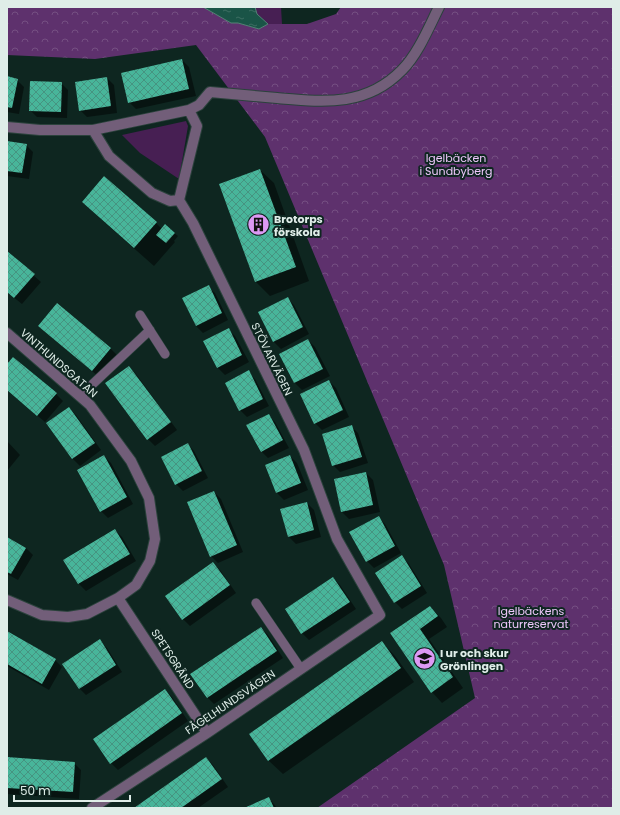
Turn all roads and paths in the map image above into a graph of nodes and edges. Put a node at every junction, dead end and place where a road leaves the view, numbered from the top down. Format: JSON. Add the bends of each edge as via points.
{"nodes":[{"id":1,"x":439,"y":7,"type":"edge"},
{"id":2,"x":189,"y":110,"type":"junction"},
{"id":3,"x":7,"y":127,"type":"edge"},
{"id":4,"x":93,"y":130,"type":"junction"},
{"id":5,"x":179,"y":200,"type":"junction"},
{"id":6,"x":140,"y":315,"type":"dead end"},
{"id":7,"x":150,"y":330,"type":"junction"},
{"id":8,"x":7,"y":333,"type":"edge"},
{"id":9,"x":165,"y":354,"type":"dead end"},
{"id":10,"x":80,"y":396,"type":"junction"},
{"id":11,"x":118,"y":598,"type":"junction"},
{"id":12,"x":7,"y":600,"type":"edge"},
{"id":13,"x":256,"y":603,"type":"dead end"},
{"id":14,"x":380,"y":615,"type":"joint"},
{"id":15,"x":301,"y":668,"type":"junction"},
{"id":16,"x":207,"y":733,"type":"junction"},
{"id":17,"x":92,"y":808,"type":"edge"}],
"edges":[{"from":1,"to":2,"type":"street","via":[[413,57],[389,81],[374,91],[337,101],[210,92],[199,105]]},
{"from":2,"to":4,"type":"street"},
{"from":2,"to":5,"type":"street","via":[[197,126]]},
{"from":3,"to":4,"type":"street"},
{"from":4,"to":5,"type":"street","via":[[109,156],[152,193],[170,201]]},
{"from":5,"to":14,"type":"street","name":"STÖVARVÄGEN","via":[[193,223],[304,450],[337,539]]},
{"from":6,"to":7,"type":"lane"},
{"from":7,"to":9,"type":"lane"},
{"from":7,"to":10,"type":"lane"},
{"from":8,"to":10,"type":"street","name":"VINTHUNDSGATAN"},
{"from":10,"to":11,"type":"street","name":"VINTHUNDSGATAN","via":[[90,405],[131,462],[149,498],[155,539],[150,561],[136,585]]},
{"from":11,"to":12,"type":"street","name":"VINTHUNDSGATAN","via":[[87,614],[68,617],[42,615]]},
{"from":11,"to":16,"type":"street","name":"SPETSGRÄND"},
{"from":13,"to":15,"type":"lane"},
{"from":14,"to":15,"type":"street","name":"FÅGELHUNDSVÄGEN"},
{"from":15,"to":16,"type":"street","name":"FÅGELHUNDSVÄGEN"},
{"from":16,"to":17,"type":"street","name":"FÅGELHUNDSVÄGEN"}]}
